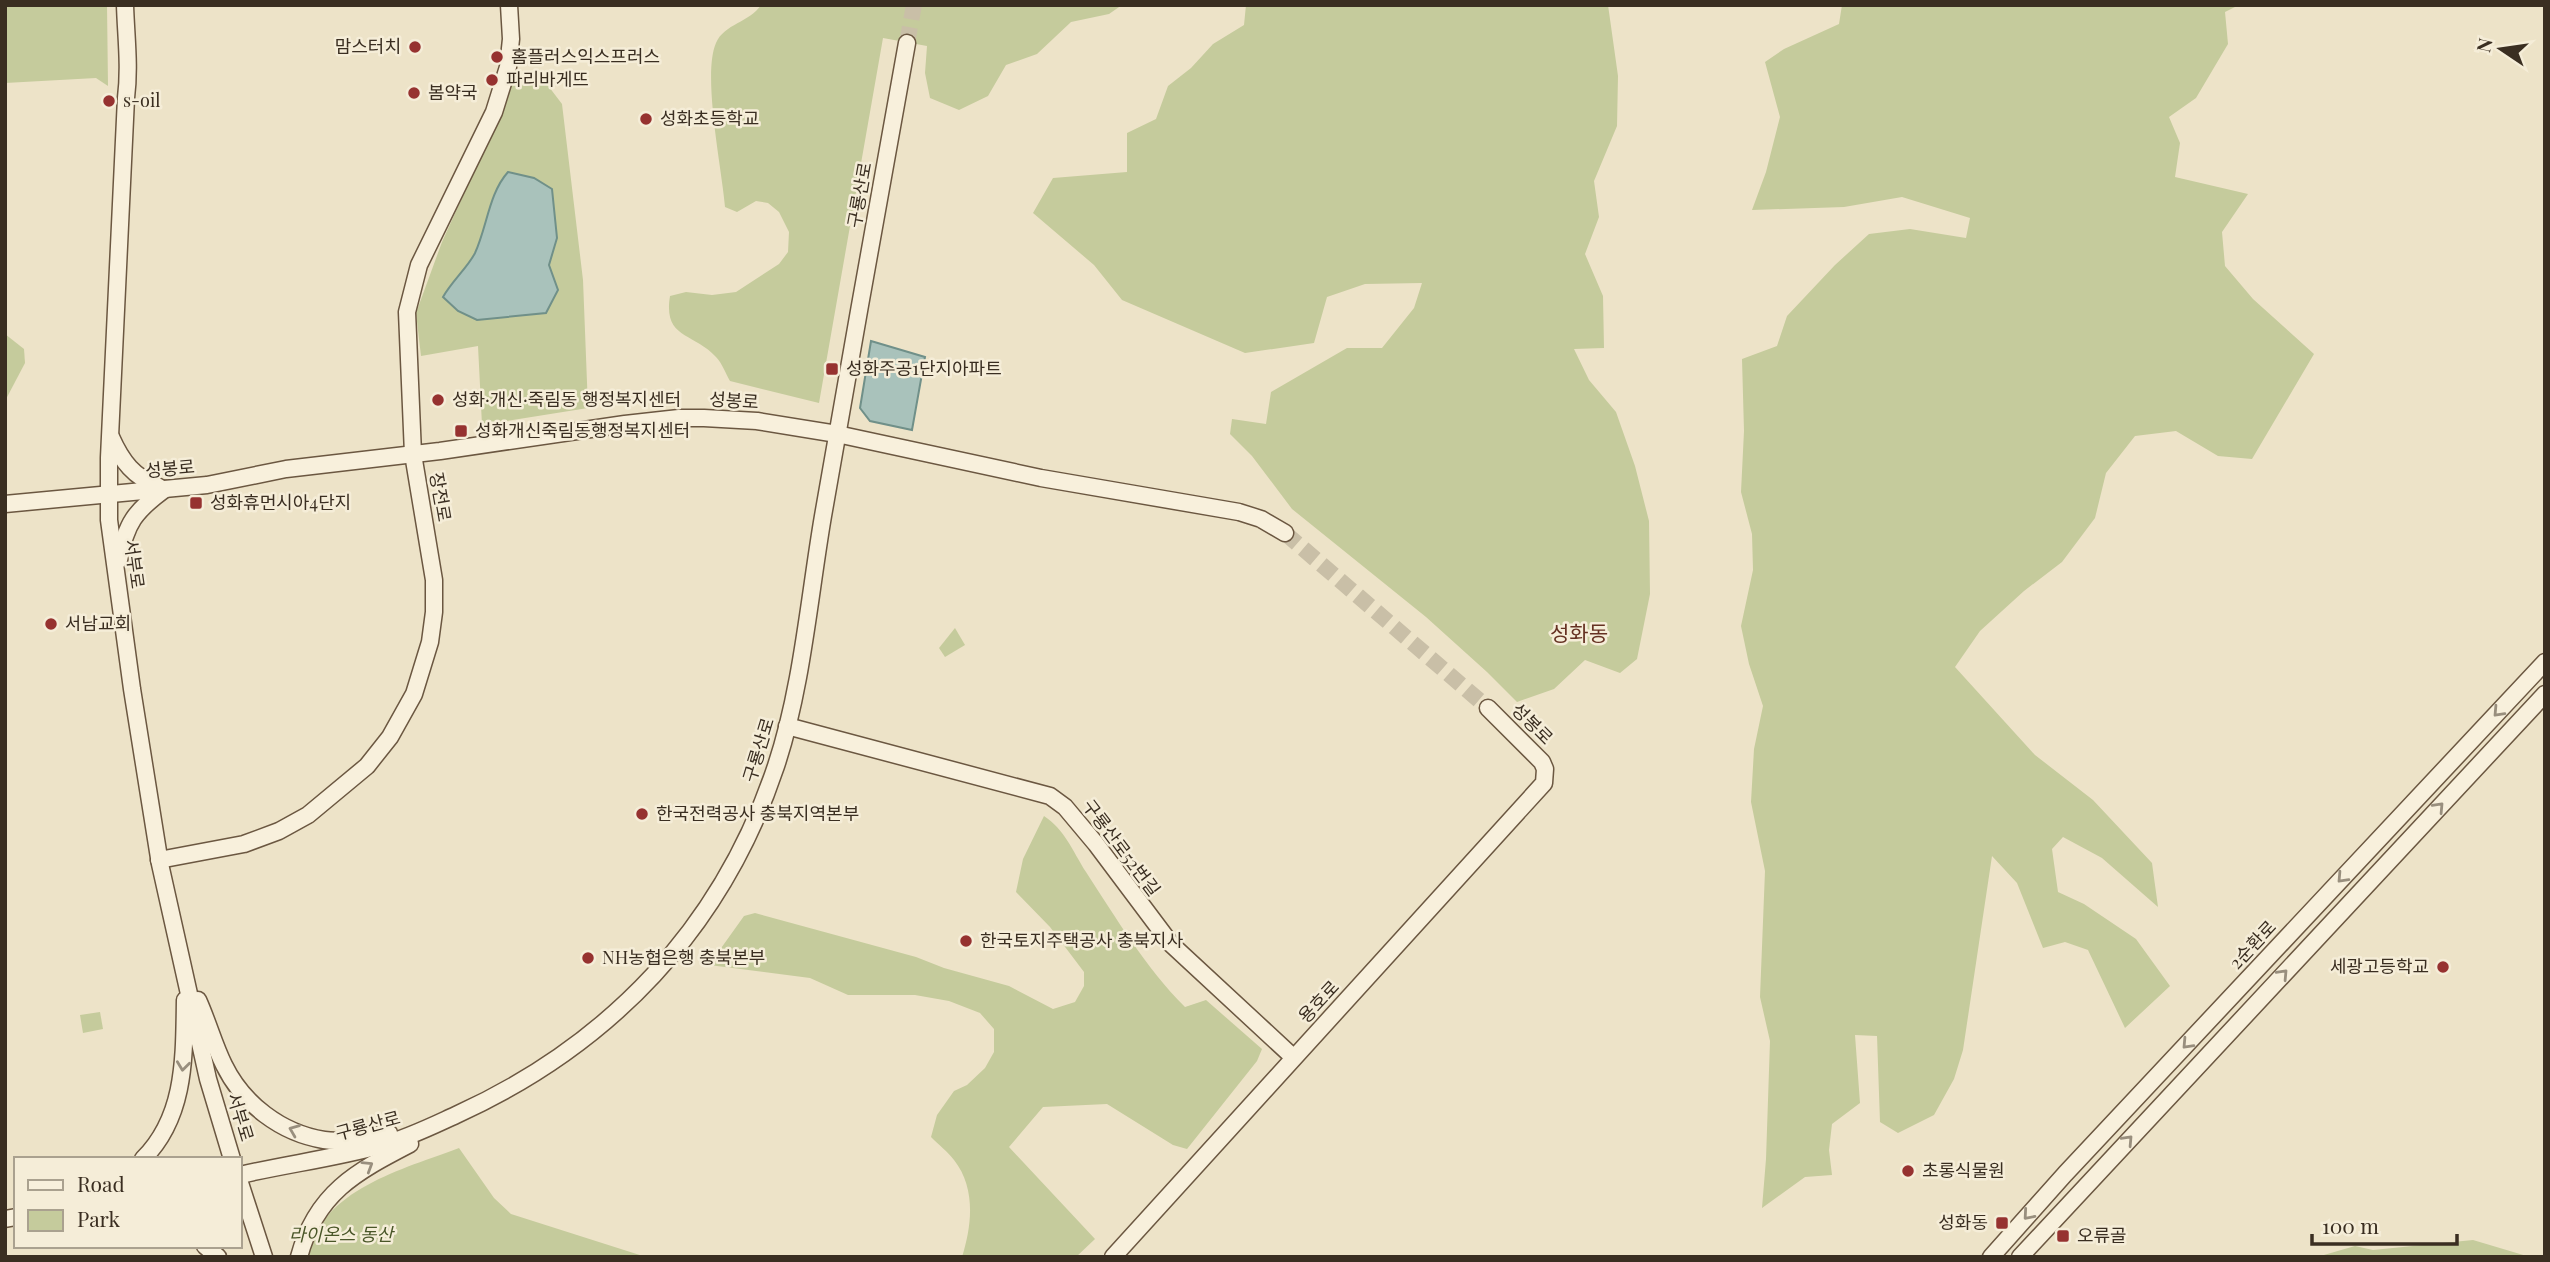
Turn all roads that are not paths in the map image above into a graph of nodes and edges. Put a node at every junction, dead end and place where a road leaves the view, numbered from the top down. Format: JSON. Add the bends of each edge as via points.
{"nodes":[{"id":1,"x":125,"y":5,"type":"edge"},
{"id":2,"x":509,"y":5,"type":"edge"},
{"id":3,"x":907,"y":43,"type":"tunnel mouth"},
{"id":4,"x":837,"y":434,"type":"junction"},
{"id":5,"x":111,"y":437,"type":"junction"},
{"id":6,"x":413,"y":454,"type":"junction"},
{"id":7,"x":165,"y":489,"type":"junction"},
{"id":8,"x":108,"y":493,"type":"junction"},
{"id":9,"x":5,"y":504,"type":"edge"},
{"id":10,"x":1285,"y":533,"type":"tunnel mouth"},
{"id":11,"x":116,"y":573,"type":"junction"},
{"id":12,"x":2545,"y":662,"type":"edge"},
{"id":13,"x":2545,"y":694,"type":"edge"},
{"id":14,"x":1488,"y":708,"type":"tunnel mouth"},
{"id":15,"x":787,"y":726,"type":"junction"},
{"id":16,"x":1545,"y":769,"type":"joint"},
{"id":17,"x":159,"y":860,"type":"junction"},
{"id":18,"x":185,"y":973,"type":"junction"},
{"id":19,"x":1293,"y":1058,"type":"junction"},
{"id":20,"x":455,"y":1115,"type":"junction"},
{"id":21,"x":145,"y":1157,"type":"edge"},
{"id":22,"x":231,"y":1157,"type":"edge"},
{"id":23,"x":242,"y":1175,"type":"edge"},
{"id":24,"x":242,"y":1189,"type":"edge"},
{"id":25,"x":264,"y":1257,"type":"edge"},
{"id":26,"x":299,"y":1257,"type":"edge"},
{"id":27,"x":1113,"y":1257,"type":"edge"},
{"id":28,"x":1991,"y":1257,"type":"edge"},
{"id":29,"x":2020,"y":1257,"type":"edge"}],
"edges":[{"from":1,"to":5,"type":"street","name":"서부로","via":[[130,65]]},
{"from":2,"to":6,"type":"street","name":"장전로","via":[[508,67],[494,112],[428,247],[407,312]]},
{"from":3,"to":4,"type":"street","name":"구룡산로"},
{"from":4,"to":6,"type":"street","name":"성봉로","via":[[757,421],[679,418]]},
{"from":4,"to":10,"type":"street","name":"성봉로","via":[[1041,478],[1239,512]]},
{"from":4,"to":15,"type":"street","name":"구룡산로"},
{"from":5,"to":7,"type":"street","via":[[128,468]]},
{"from":5,"to":8,"type":"street","name":"서부로"},
{"from":6,"to":7,"type":"street","name":"성봉로"},
{"from":6,"to":17,"type":"street","name":"장전로","via":[[434,580],[434,612],[424,667],[399,722],[367,766],[308,815],[232,848]]},
{"from":7,"to":8,"type":"street","name":"성봉로"},
{"from":7,"to":11,"type":"street","via":[[138,510],[122,544]]},
{"from":8,"to":9,"type":"street","name":"성봉로"},
{"from":8,"to":11,"type":"street","name":"서부로"},
{"from":11,"to":17,"type":"street","name":"서부로"},
{"from":12,"to":28,"type":"street","name":"2순환로","one_way":true},
{"from":29,"to":13,"type":"street","one_way":true},
{"from":14,"to":16,"type":"street","name":"성봉로","via":[[1535,752]]},
{"from":15,"to":19,"type":"street","name":"구룡산로52번길","via":[[1050,796],[1096,844],[1171,944]]},
{"from":15,"to":20,"type":"street","name":"구룡산로","via":[[751,833],[706,911],[665,963],[580,1043],[502,1094]]},
{"from":16,"to":19,"type":"street","name":"용호로","via":[[1544,783],[1536,793]]},
{"from":17,"to":18,"type":"street","name":"서부로"},
{"from":20,"to":18,"type":"street","one_way":true,"via":[[342,1140],[324,1140],[286,1128],[252,1104],[235,1084]]},
{"from":18,"to":21,"type":"street","one_way":true,"via":[[179,1094],[159,1141]]},
{"from":18,"to":22,"type":"street","name":"서부로","via":[[208,1079]]},
{"from":19,"to":27,"type":"street","name":"용호로"},
{"from":20,"to":23,"type":"street","name":"구룡산로","via":[[382,1145]]},
{"from":26,"to":20,"type":"street","one_way":true,"via":[[309,1227],[332,1194],[368,1165]]},
{"from":24,"to":25,"type":"street"}]}
